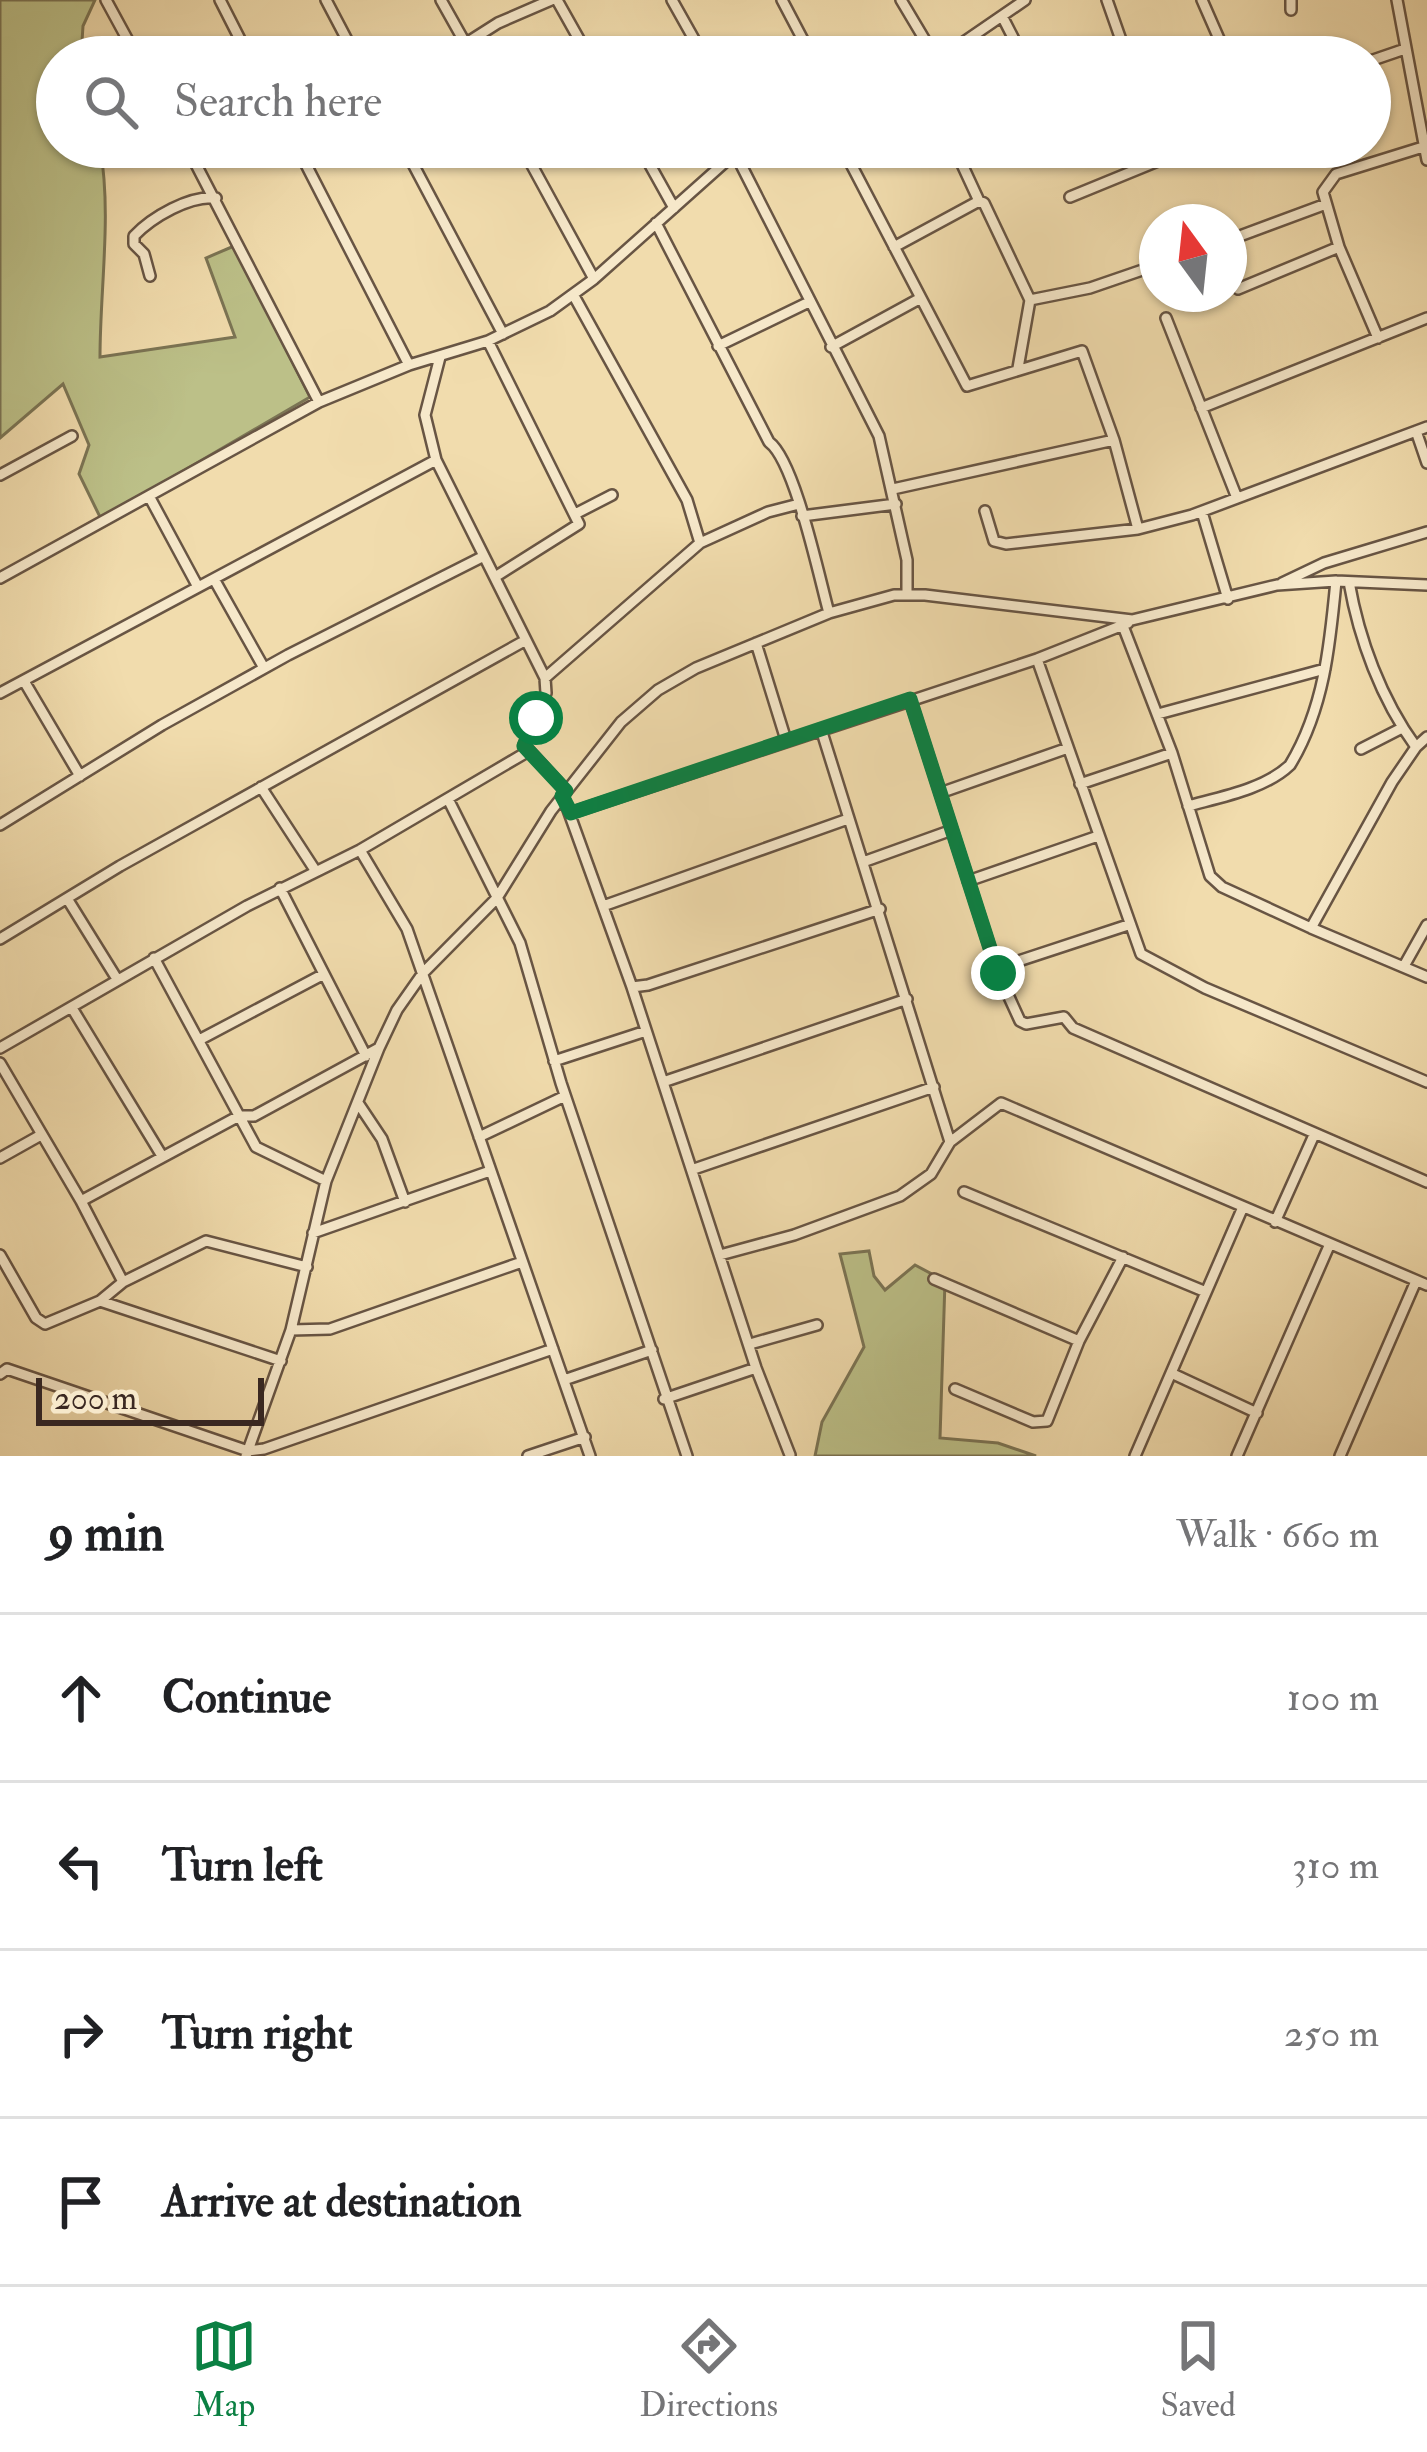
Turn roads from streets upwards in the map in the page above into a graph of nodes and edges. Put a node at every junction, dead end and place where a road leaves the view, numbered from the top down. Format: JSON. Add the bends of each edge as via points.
{"nodes":[{"id":1,"x":106,"y":0,"type":"edge"},
{"id":2,"x":220,"y":0,"type":"edge"},
{"id":3,"x":326,"y":0,"type":"edge"},
{"id":4,"x":441,"y":0,"type":"edge"},
{"id":5,"x":554,"y":0,"type":"edge"},
{"id":6,"x":672,"y":0,"type":"edge"},
{"id":7,"x":782,"y":0,"type":"edge"},
{"id":8,"x":901,"y":0,"type":"edge"},
{"id":9,"x":1106,"y":0,"type":"edge"},
{"id":10,"x":1202,"y":0,"type":"edge"},
{"id":11,"x":1397,"y":0,"type":"edge"},
{"id":12,"x":1019,"y":2,"type":"edge"},
{"id":13,"x":1002,"y":16,"type":"junction"},
{"id":14,"x":126,"y":36,"type":"edge"},
{"id":15,"x":238,"y":36,"type":"edge"},
{"id":16,"x":345,"y":36,"type":"edge"},
{"id":17,"x":461,"y":36,"type":"edge"},
{"id":18,"x":477,"y":36,"type":"edge"},
{"id":19,"x":576,"y":36,"type":"edge"},
{"id":20,"x":692,"y":36,"type":"edge"},
{"id":21,"x":801,"y":36,"type":"edge"},
{"id":22,"x":924,"y":36,"type":"edge"},
{"id":23,"x":971,"y":36,"type":"edge"},
{"id":24,"x":1012,"y":36,"type":"edge"},
{"id":25,"x":1119,"y":36,"type":"edge"},
{"id":26,"x":1218,"y":36,"type":"edge"},
{"id":27,"x":1405,"y":50,"type":"junction"},
{"id":28,"x":1391,"y":54,"type":"edge"},
{"id":29,"x":1423,"y":147,"type":"junction"},
{"id":30,"x":1391,"y":157,"type":"edge"},
{"id":31,"x":1427,"y":160,"type":"edge"},
{"id":32,"x":200,"y":168,"type":"edge"},
{"id":33,"x":308,"y":168,"type":"edge"},
{"id":34,"x":415,"y":168,"type":"edge"},
{"id":35,"x":533,"y":168,"type":"edge"},
{"id":36,"x":652,"y":168,"type":"edge"},
{"id":37,"x":718,"y":168,"type":"edge"},
{"id":38,"x":746,"y":168,"type":"edge"},
{"id":39,"x":853,"y":168,"type":"edge"},
{"id":40,"x":964,"y":168,"type":"edge"},
{"id":41,"x":1129,"y":168,"type":"edge"},
{"id":42,"x":1355,"y":168,"type":"edge"},
{"id":43,"x":1070,"y":196,"type":"dead end"},
{"id":44,"x":216,"y":198,"type":"junction"},
{"id":45,"x":980,"y":201,"type":"junction"},
{"id":46,"x":1327,"y":204,"type":"junction"},
{"id":47,"x":674,"y":208,"type":"junction"},
{"id":48,"x":656,"y":223,"type":"junction"},
{"id":49,"x":1247,"y":233,"type":"edge"},
{"id":50,"x":894,"y":247,"type":"junction"},
{"id":51,"x":1339,"y":247,"type":"junction"},
{"id":52,"x":1139,"y":271,"type":"edge"},
{"id":53,"x":150,"y":276,"type":"dead end"},
{"id":54,"x":594,"y":279,"type":"junction"},
{"id":55,"x":1247,"y":285,"type":"edge"},
{"id":56,"x":574,"y":296,"type":"junction"},
{"id":57,"x":919,"y":299,"type":"junction"},
{"id":58,"x":1030,"y":299,"type":"junction"},
{"id":59,"x":809,"y":302,"type":"junction"},
{"id":60,"x":1427,"y":318,"type":"edge"},
{"id":61,"x":1166,"y":319,"type":"dead end"},
{"id":62,"x":503,"y":334,"type":"junction"},
{"id":63,"x":1378,"y":338,"type":"junction"},
{"id":64,"x":488,"y":341,"type":"junction"},
{"id":65,"x":718,"y":346,"type":"junction"},
{"id":66,"x":831,"y":347,"type":"junction"},
{"id":67,"x":440,"y":357,"type":"junction"},
{"id":68,"x":409,"y":365,"type":"junction"},
{"id":69,"x":1018,"y":368,"type":"junction"},
{"id":70,"x":319,"y":402,"type":"junction"},
{"id":71,"x":1201,"y":408,"type":"junction"},
{"id":72,"x":1422,"y":429,"type":"edge"},
{"id":73,"x":72,"y":436,"type":"dead end"},
{"id":74,"x":1114,"y":440,"type":"junction"},
{"id":75,"x":436,"y":460,"type":"junction"},
{"id":76,"x":1427,"y":463,"type":"edge"},
{"id":77,"x":0,"y":476,"type":"edge"},
{"id":78,"x":893,"y":489,"type":"junction"},
{"id":79,"x":612,"y":495,"type":"dead end"},
{"id":80,"x":149,"y":496,"type":"junction"},
{"id":81,"x":1237,"y":498,"type":"junction"},
{"id":82,"x":799,"y":504,"type":"junction"},
{"id":83,"x":896,"y":504,"type":"junction"},
{"id":84,"x":985,"y":511,"type":"dead end"},
{"id":85,"x":1202,"y":512,"type":"junction"},
{"id":86,"x":577,"y":513,"type":"junction"},
{"id":87,"x":802,"y":516,"type":"junction"},
{"id":88,"x":1138,"y":529,"type":"junction"},
{"id":89,"x":1427,"y":532,"type":"edge"},
{"id":90,"x":700,"y":543,"type":"junction"},
{"id":91,"x":484,"y":556,"type":"junction"},
{"id":92,"x":495,"y":577,"type":"junction"},
{"id":93,"x":0,"y":578,"type":"edge"},
{"id":94,"x":214,"y":579,"type":"junction"},
{"id":95,"x":1342,"y":582,"type":"junction"},
{"id":96,"x":1277,"y":585,"type":"junction"},
{"id":97,"x":1427,"y":585,"type":"edge"},
{"id":98,"x":198,"y":587,"type":"junction"},
{"id":99,"x":907,"y":594,"type":"junction"},
{"id":100,"x":1228,"y":598,"type":"junction"},
{"id":101,"x":829,"y":613,"type":"junction"},
{"id":102,"x":1128,"y":623,"type":"junction"},
{"id":103,"x":526,"y":640,"type":"junction"},
{"id":104,"x":756,"y":643,"type":"junction"},
{"id":105,"x":1037,"y":658,"type":"junction"},
{"id":106,"x":264,"y":668,"type":"junction"},
{"id":107,"x":1325,"y":669,"type":"junction"},
{"id":108,"x":545,"y":678,"type":"junction"},
{"id":109,"x":24,"y":681,"type":"junction"},
{"id":110,"x":0,"y":693,"type":"edge"},
{"id":111,"x":910,"y":699,"type":"junction"},
{"id":112,"x":1157,"y":714,"type":"junction"},
{"id":113,"x":1402,"y":728,"type":"junction"},
{"id":114,"x":820,"y":729,"type":"junction"},
{"id":115,"x":1427,"y":737,"type":"edge"},
{"id":116,"x":786,"y":740,"type":"junction"},
{"id":117,"x":1416,"y":747,"type":"junction"},
{"id":118,"x":1068,"y":748,"type":"junction"},
{"id":119,"x":1361,"y":749,"type":"dead end"},
{"id":120,"x":527,"y":752,"type":"junction"},
{"id":121,"x":1172,"y":754,"type":"junction"},
{"id":122,"x":80,"y":776,"type":"junction"},
{"id":123,"x":1080,"y":784,"type":"junction"},
{"id":124,"x":261,"y":787,"type":"junction"},
{"id":125,"x":940,"y":793,"type":"junction"},
{"id":126,"x":564,"y":794,"type":"junction"},
{"id":127,"x":448,"y":799,"type":"junction"},
{"id":128,"x":1188,"y":806,"type":"junction"},
{"id":129,"x":571,"y":813,"type":"junction"},
{"id":130,"x":848,"y":819,"type":"junction"},
{"id":131,"x":0,"y":825,"type":"edge"},
{"id":132,"x":952,"y":830,"type":"junction"},
{"id":133,"x":1097,"y":836,"type":"junction"},
{"id":134,"x":360,"y":850,"type":"junction"},
{"id":135,"x":863,"y":862,"type":"junction"},
{"id":136,"x":315,"y":870,"type":"junction"},
{"id":137,"x":968,"y":880,"type":"junction"},
{"id":138,"x":280,"y":888,"type":"junction"},
{"id":139,"x":497,"y":898,"type":"junction"},
{"id":140,"x":68,"y":900,"type":"junction"},
{"id":141,"x":602,"y":906,"type":"junction"},
{"id":142,"x":880,"y":909,"type":"junction"},
{"id":143,"x":1128,"y":925,"type":"junction"},
{"id":144,"x":1427,"y":925,"type":"edge"},
{"id":145,"x":1311,"y":928,"type":"junction"},
{"id":146,"x":0,"y":939,"type":"edge"},
{"id":147,"x":154,"y":958,"type":"junction"},
{"id":148,"x":1404,"y":966,"type":"junction"},
{"id":149,"x":997,"y":968,"type":"junction"},
{"id":150,"x":423,"y":973,"type":"junction"},
{"id":151,"x":322,"y":975,"type":"junction"},
{"id":152,"x":1427,"y":976,"type":"edge"},
{"id":153,"x":117,"y":980,"type":"junction"},
{"id":154,"x":634,"y":993,"type":"junction"},
{"id":155,"x":907,"y":999,"type":"junction"},
{"id":156,"x":72,"y":1008,"type":"junction"},
{"id":157,"x":646,"y":1031,"type":"junction"},
{"id":158,"x":201,"y":1039,"type":"junction"},
{"id":159,"x":0,"y":1048,"type":"edge"},
{"id":160,"x":380,"y":1048,"type":"junction"},
{"id":161,"x":366,"y":1056,"type":"junction"},
{"id":162,"x":554,"y":1061,"type":"junction"},
{"id":163,"x":0,"y":1063,"type":"edge"},
{"id":164,"x":663,"y":1082,"type":"junction"},
{"id":165,"x":1427,"y":1082,"type":"edge"},
{"id":166,"x":934,"y":1087,"type":"junction"},
{"id":167,"x":565,"y":1096,"type":"junction"},
{"id":168,"x":358,"y":1103,"type":"junction"},
{"id":169,"x":239,"y":1116,"type":"junction"},
{"id":170,"x":41,"y":1135,"type":"junction"},
{"id":171,"x":1314,"y":1136,"type":"junction"},
{"id":172,"x":479,"y":1137,"type":"junction"},
{"id":173,"x":950,"y":1142,"type":"junction"},
{"id":174,"x":162,"y":1156,"type":"junction"},
{"id":175,"x":0,"y":1158,"type":"edge"},
{"id":176,"x":694,"y":1169,"type":"junction"},
{"id":177,"x":490,"y":1172,"type":"junction"},
{"id":178,"x":326,"y":1181,"type":"junction"},
{"id":179,"x":1427,"y":1182,"type":"edge"},
{"id":180,"x":964,"y":1192,"type":"dead end"},
{"id":181,"x":82,"y":1201,"type":"junction"},
{"id":182,"x":405,"y":1202,"type":"junction"},
{"id":183,"x":1243,"y":1207,"type":"junction"},
{"id":184,"x":1275,"y":1222,"type":"junction"},
{"id":185,"x":313,"y":1233,"type":"junction"},
{"id":186,"x":1329,"y":1246,"type":"junction"},
{"id":187,"x":719,"y":1255,"type":"junction"},
{"id":188,"x":1123,"y":1257,"type":"junction"},
{"id":189,"x":2,"y":1260,"type":"edge"},
{"id":190,"x":522,"y":1262,"type":"junction"},
{"id":191,"x":307,"y":1268,"type":"junction"},
{"id":192,"x":934,"y":1279,"type":"dead end"},
{"id":193,"x":123,"y":1282,"type":"junction"},
{"id":194,"x":1422,"y":1283,"type":"edge"},
{"id":195,"x":1206,"y":1292,"type":"junction"},
{"id":196,"x":100,"y":1301,"type":"junction"},
{"id":197,"x":817,"y":1324,"type":"dead end"},
{"id":198,"x":291,"y":1330,"type":"junction"},
{"id":199,"x":1079,"y":1341,"type":"junction"},
{"id":200,"x":750,"y":1344,"type":"junction"},
{"id":201,"x":553,"y":1349,"type":"junction"},
{"id":202,"x":652,"y":1350,"type":"junction"},
{"id":203,"x":281,"y":1360,"type":"junction"},
{"id":204,"x":756,"y":1368,"type":"junction"},
{"id":205,"x":1171,"y":1373,"type":"junction"},
{"id":206,"x":0,"y":1374,"type":"edge"},
{"id":207,"x":564,"y":1380,"type":"junction"},
{"id":208,"x":956,"y":1388,"type":"dead end"},
{"id":209,"x":664,"y":1399,"type":"junction"},
{"id":210,"x":1257,"y":1413,"type":"junction"},
{"id":211,"x":585,"y":1437,"type":"junction"},
{"id":212,"x":247,"y":1453,"type":"edge"},
{"id":213,"x":790,"y":1455,"type":"edge"},
{"id":214,"x":528,"y":1456,"type":"edge"},
{"id":215,"x":590,"y":1456,"type":"edge"},
{"id":216,"x":686,"y":1456,"type":"edge"},
{"id":217,"x":1135,"y":1456,"type":"edge"},
{"id":218,"x":1238,"y":1456,"type":"edge"},
{"id":219,"x":1340,"y":1456,"type":"edge"}],
"edges":[{"from":1,"to":14,"type":"street"},
{"from":2,"to":15,"type":"street"},
{"from":3,"to":16,"type":"street"},
{"from":4,"to":17,"type":"street"},
{"from":5,"to":18,"type":"street"},
{"from":5,"to":19,"type":"street"},
{"from":6,"to":20,"type":"street"},
{"from":7,"to":21,"type":"street"},
{"from":8,"to":22,"type":"street"},
{"from":9,"to":25,"type":"street"},
{"from":10,"to":26,"type":"street"},
{"from":11,"to":27,"type":"street"},
{"from":12,"to":13,"type":"street"},
{"from":13,"to":23,"type":"street"},
{"from":13,"to":24,"type":"street"},
{"from":27,"to":28,"type":"street"},
{"from":27,"to":29,"type":"street"},
{"from":29,"to":30,"type":"street"},
{"from":29,"to":31,"type":"street"},
{"from":32,"to":44,"type":"street"},
{"from":33,"to":68,"type":"street"},
{"from":34,"to":62,"type":"street"},
{"from":35,"to":54,"type":"street"},
{"from":36,"to":47,"type":"street"},
{"from":37,"to":47,"type":"street"},
{"from":38,"to":59,"type":"street"},
{"from":39,"to":50,"type":"street"},
{"from":40,"to":45,"type":"street"},
{"from":41,"to":43,"type":"street"},
{"from":42,"to":46,"type":"street","via":[[1336,174],[1323,192]]},
{"from":44,"to":53,"type":"street","via":[[193,199],[134,236]]},
{"from":44,"to":70,"type":"street"},
{"from":45,"to":50,"type":"street"},
{"from":45,"to":58,"type":"street"},
{"from":46,"to":49,"type":"street"},
{"from":46,"to":51,"type":"street"},
{"from":47,"to":48,"type":"street"},
{"from":48,"to":54,"type":"street"},
{"from":48,"to":65,"type":"street"},
{"from":50,"to":57,"type":"street"},
{"from":51,"to":55,"type":"street"},
{"from":51,"to":63,"type":"street"},
{"from":52,"to":58,"type":"street"},
{"from":54,"to":56,"type":"street"},
{"from":56,"to":62,"type":"street"},
{"from":56,"to":90,"type":"street","via":[[686,500]]},
{"from":57,"to":66,"type":"street"},
{"from":57,"to":69,"type":"street","via":[[967,386]]},
{"from":58,"to":69,"type":"street"},
{"from":59,"to":65,"type":"street"},
{"from":59,"to":66,"type":"street"},
{"from":60,"to":63,"type":"street"},
{"from":61,"to":71,"type":"street"},
{"from":62,"to":64,"type":"street"},
{"from":63,"to":71,"type":"street"},
{"from":64,"to":67,"type":"street"},
{"from":64,"to":86,"type":"street"},
{"from":65,"to":82,"type":"street"},
{"from":66,"to":78,"type":"street","via":[[879,436]]},
{"from":67,"to":68,"type":"street"},
{"from":67,"to":75,"type":"street","via":[[424,416]]},
{"from":68,"to":70,"type":"street"},
{"from":69,"to":74,"type":"street","via":[[1082,351]]},
{"from":70,"to":80,"type":"street"},
{"from":71,"to":81,"type":"street"},
{"from":72,"to":76,"type":"street"},
{"from":72,"to":81,"type":"street"},
{"from":73,"to":77,"type":"street"},
{"from":74,"to":78,"type":"street"},
{"from":74,"to":88,"type":"street"},
{"from":75,"to":91,"type":"street"},
{"from":75,"to":94,"type":"street"},
{"from":78,"to":83,"type":"street"},
{"from":79,"to":86,"type":"street"},
{"from":80,"to":93,"type":"street"},
{"from":80,"to":98,"type":"street"},
{"from":81,"to":85,"type":"street"},
{"from":82,"to":87,"type":"street"},
{"from":82,"to":90,"type":"street"},
{"from":83,"to":87,"type":"street"},
{"from":83,"to":99,"type":"street"},
{"from":84,"to":88,"type":"street","via":[[994,541],[1006,544]]},
{"from":85,"to":88,"type":"street"},
{"from":85,"to":100,"type":"street"},
{"from":86,"to":92,"type":"street","via":[[577,527]]},
{"from":87,"to":101,"type":"street"},
{"from":89,"to":96,"type":"street"},
{"from":90,"to":108,"type":"street"},
{"from":91,"to":92,"type":"street"},
{"from":91,"to":106,"type":"street"},
{"from":92,"to":103,"type":"street"},
{"from":94,"to":98,"type":"street"},
{"from":94,"to":106,"type":"street"},
{"from":95,"to":96,"type":"street"},
{"from":95,"to":97,"type":"street"},
{"from":95,"to":107,"type":"street"},
{"from":95,"to":113,"type":"street"},
{"from":96,"to":100,"type":"street"},
{"from":98,"to":109,"type":"street"},
{"from":99,"to":101,"type":"street"},
{"from":99,"to":102,"type":"street"},
{"from":100,"to":102,"type":"street"},
{"from":101,"to":104,"type":"street"},
{"from":102,"to":105,"type":"street"},
{"from":102,"to":112,"type":"street"},
{"from":103,"to":108,"type":"street"},
{"from":103,"to":124,"type":"street"},
{"from":104,"to":116,"type":"street"},
{"from":104,"to":126,"type":"street","via":[[658,690]]},
{"from":105,"to":111,"type":"street"},
{"from":105,"to":118,"type":"street"},
{"from":106,"to":122,"type":"street"},
{"from":107,"to":112,"type":"street"},
{"from":107,"to":128,"type":"street","via":[[1290,765]]},
{"from":108,"to":120,"type":"street"},
{"from":109,"to":110,"type":"street"},
{"from":109,"to":122,"type":"street"},
{"from":111,"to":114,"type":"street"},
{"from":111,"to":125,"type":"street"},
{"from":112,"to":121,"type":"street"},
{"from":113,"to":117,"type":"street"},
{"from":113,"to":119,"type":"street"},
{"from":114,"to":116,"type":"street"},
{"from":114,"to":130,"type":"street"},
{"from":115,"to":117,"type":"street"},
{"from":116,"to":129,"type":"street"},
{"from":117,"to":145,"type":"street"},
{"from":118,"to":123,"type":"street"},
{"from":118,"to":125,"type":"street"},
{"from":120,"to":126,"type":"street"},
{"from":120,"to":127,"type":"street"},
{"from":121,"to":123,"type":"street"},
{"from":121,"to":128,"type":"street"},
{"from":122,"to":131,"type":"street"},
{"from":123,"to":133,"type":"street"},
{"from":124,"to":136,"type":"street"},
{"from":124,"to":140,"type":"street"},
{"from":125,"to":132,"type":"street"},
{"from":126,"to":129,"type":"street"},
{"from":126,"to":139,"type":"street"},
{"from":127,"to":134,"type":"street"},
{"from":127,"to":139,"type":"street"},
{"from":128,"to":145,"type":"street","via":[[1215,882]]},
{"from":129,"to":141,"type":"street"},
{"from":130,"to":135,"type":"street"},
{"from":130,"to":141,"type":"street"},
{"from":132,"to":135,"type":"street"},
{"from":132,"to":137,"type":"street"},
{"from":133,"to":137,"type":"street"},
{"from":133,"to":143,"type":"street"},
{"from":134,"to":136,"type":"street"},
{"from":134,"to":150,"type":"street"},
{"from":135,"to":142,"type":"street"},
{"from":136,"to":138,"type":"street"},
{"from":137,"to":149,"type":"street"},
{"from":138,"to":147,"type":"street"},
{"from":138,"to":151,"type":"street"},
{"from":139,"to":150,"type":"street"},
{"from":139,"to":162,"type":"street","via":[[520,943]]},
{"from":140,"to":146,"type":"street"},
{"from":140,"to":153,"type":"street"},
{"from":141,"to":154,"type":"street"},
{"from":142,"to":154,"type":"street"},
{"from":142,"to":155,"type":"street"},
{"from":143,"to":149,"type":"street"},
{"from":143,"to":165,"type":"street","via":[[1141,954],[1205,988]]},
{"from":144,"to":148,"type":"street"},
{"from":145,"to":148,"type":"street"},
{"from":147,"to":153,"type":"street"},
{"from":147,"to":158,"type":"street"},
{"from":148,"to":152,"type":"street"},
{"from":149,"to":171,"type":"street","via":[[1023,1023],[1064,1016],[1073,1028]]},
{"from":150,"to":160,"type":"street"},
{"from":150,"to":172,"type":"street"},
{"from":151,"to":158,"type":"street"},
{"from":151,"to":161,"type":"street"},
{"from":153,"to":156,"type":"street"},
{"from":154,"to":157,"type":"street"},
{"from":155,"to":164,"type":"street"},
{"from":155,"to":166,"type":"street"},
{"from":156,"to":159,"type":"street"},
{"from":156,"to":174,"type":"street"},
{"from":157,"to":162,"type":"street"},
{"from":157,"to":164,"type":"street"},
{"from":158,"to":169,"type":"street"},
{"from":160,"to":161,"type":"street"},
{"from":160,"to":168,"type":"street"},
{"from":161,"to":169,"type":"street","via":[[254,1116]]},
{"from":162,"to":167,"type":"street"},
{"from":163,"to":170,"type":"street"},
{"from":164,"to":176,"type":"street"},
{"from":166,"to":173,"type":"street"},
{"from":166,"to":176,"type":"street"},
{"from":167,"to":172,"type":"street"},
{"from":167,"to":202,"type":"street"},
{"from":168,"to":178,"type":"street"},
{"from":168,"to":182,"type":"street","via":[[382,1139]]},
{"from":169,"to":174,"type":"street"},
{"from":169,"to":178,"type":"street","via":[[261,1152]]},
{"from":170,"to":175,"type":"street"},
{"from":170,"to":181,"type":"street"},
{"from":171,"to":179,"type":"street"},
{"from":171,"to":184,"type":"street"},
{"from":172,"to":177,"type":"street"},
{"from":173,"to":183,"type":"street","via":[[1000,1103]]},
{"from":173,"to":187,"type":"street","via":[[931,1174],[900,1196]]},
{"from":174,"to":181,"type":"street"},
{"from":176,"to":187,"type":"street"},
{"from":177,"to":182,"type":"street"},
{"from":177,"to":190,"type":"street"},
{"from":178,"to":185,"type":"street"},
{"from":180,"to":188,"type":"street"},
{"from":181,"to":193,"type":"street"},
{"from":182,"to":185,"type":"street"},
{"from":183,"to":184,"type":"street"},
{"from":183,"to":195,"type":"street"},
{"from":184,"to":186,"type":"street"},
{"from":185,"to":191,"type":"street"},
{"from":186,"to":194,"type":"street"},
{"from":186,"to":210,"type":"street"},
{"from":187,"to":200,"type":"street"},
{"from":188,"to":195,"type":"street"},
{"from":188,"to":199,"type":"street"},
{"from":189,"to":196,"type":"street","via":[[45,1324]]},
{"from":190,"to":198,"type":"street","via":[[330,1329]]},
{"from":190,"to":201,"type":"street"},
{"from":191,"to":193,"type":"street","via":[[206,1241]]},
{"from":191,"to":198,"type":"street"},
{"from":192,"to":199,"type":"street"},
{"from":193,"to":196,"type":"street"},
{"from":194,"to":219,"type":"street"},
{"from":195,"to":205,"type":"street"},
{"from":196,"to":203,"type":"street"},
{"from":197,"to":200,"type":"street"},
{"from":198,"to":203,"type":"street"},
{"from":199,"to":208,"type":"street","via":[[1042,1423]]},
{"from":200,"to":204,"type":"street"},
{"from":201,"to":207,"type":"street"},
{"from":201,"to":212,"type":"street"},
{"from":202,"to":207,"type":"street"},
{"from":202,"to":209,"type":"street"},
{"from":203,"to":212,"type":"street"},
{"from":204,"to":209,"type":"street"},
{"from":204,"to":213,"type":"street"},
{"from":205,"to":210,"type":"street"},
{"from":205,"to":217,"type":"street"},
{"from":206,"to":212,"type":"street","via":[[7,1369]]},
{"from":207,"to":211,"type":"street"},
{"from":209,"to":216,"type":"street"},
{"from":210,"to":218,"type":"street"},
{"from":211,"to":214,"type":"street"},
{"from":211,"to":215,"type":"street"}]}
